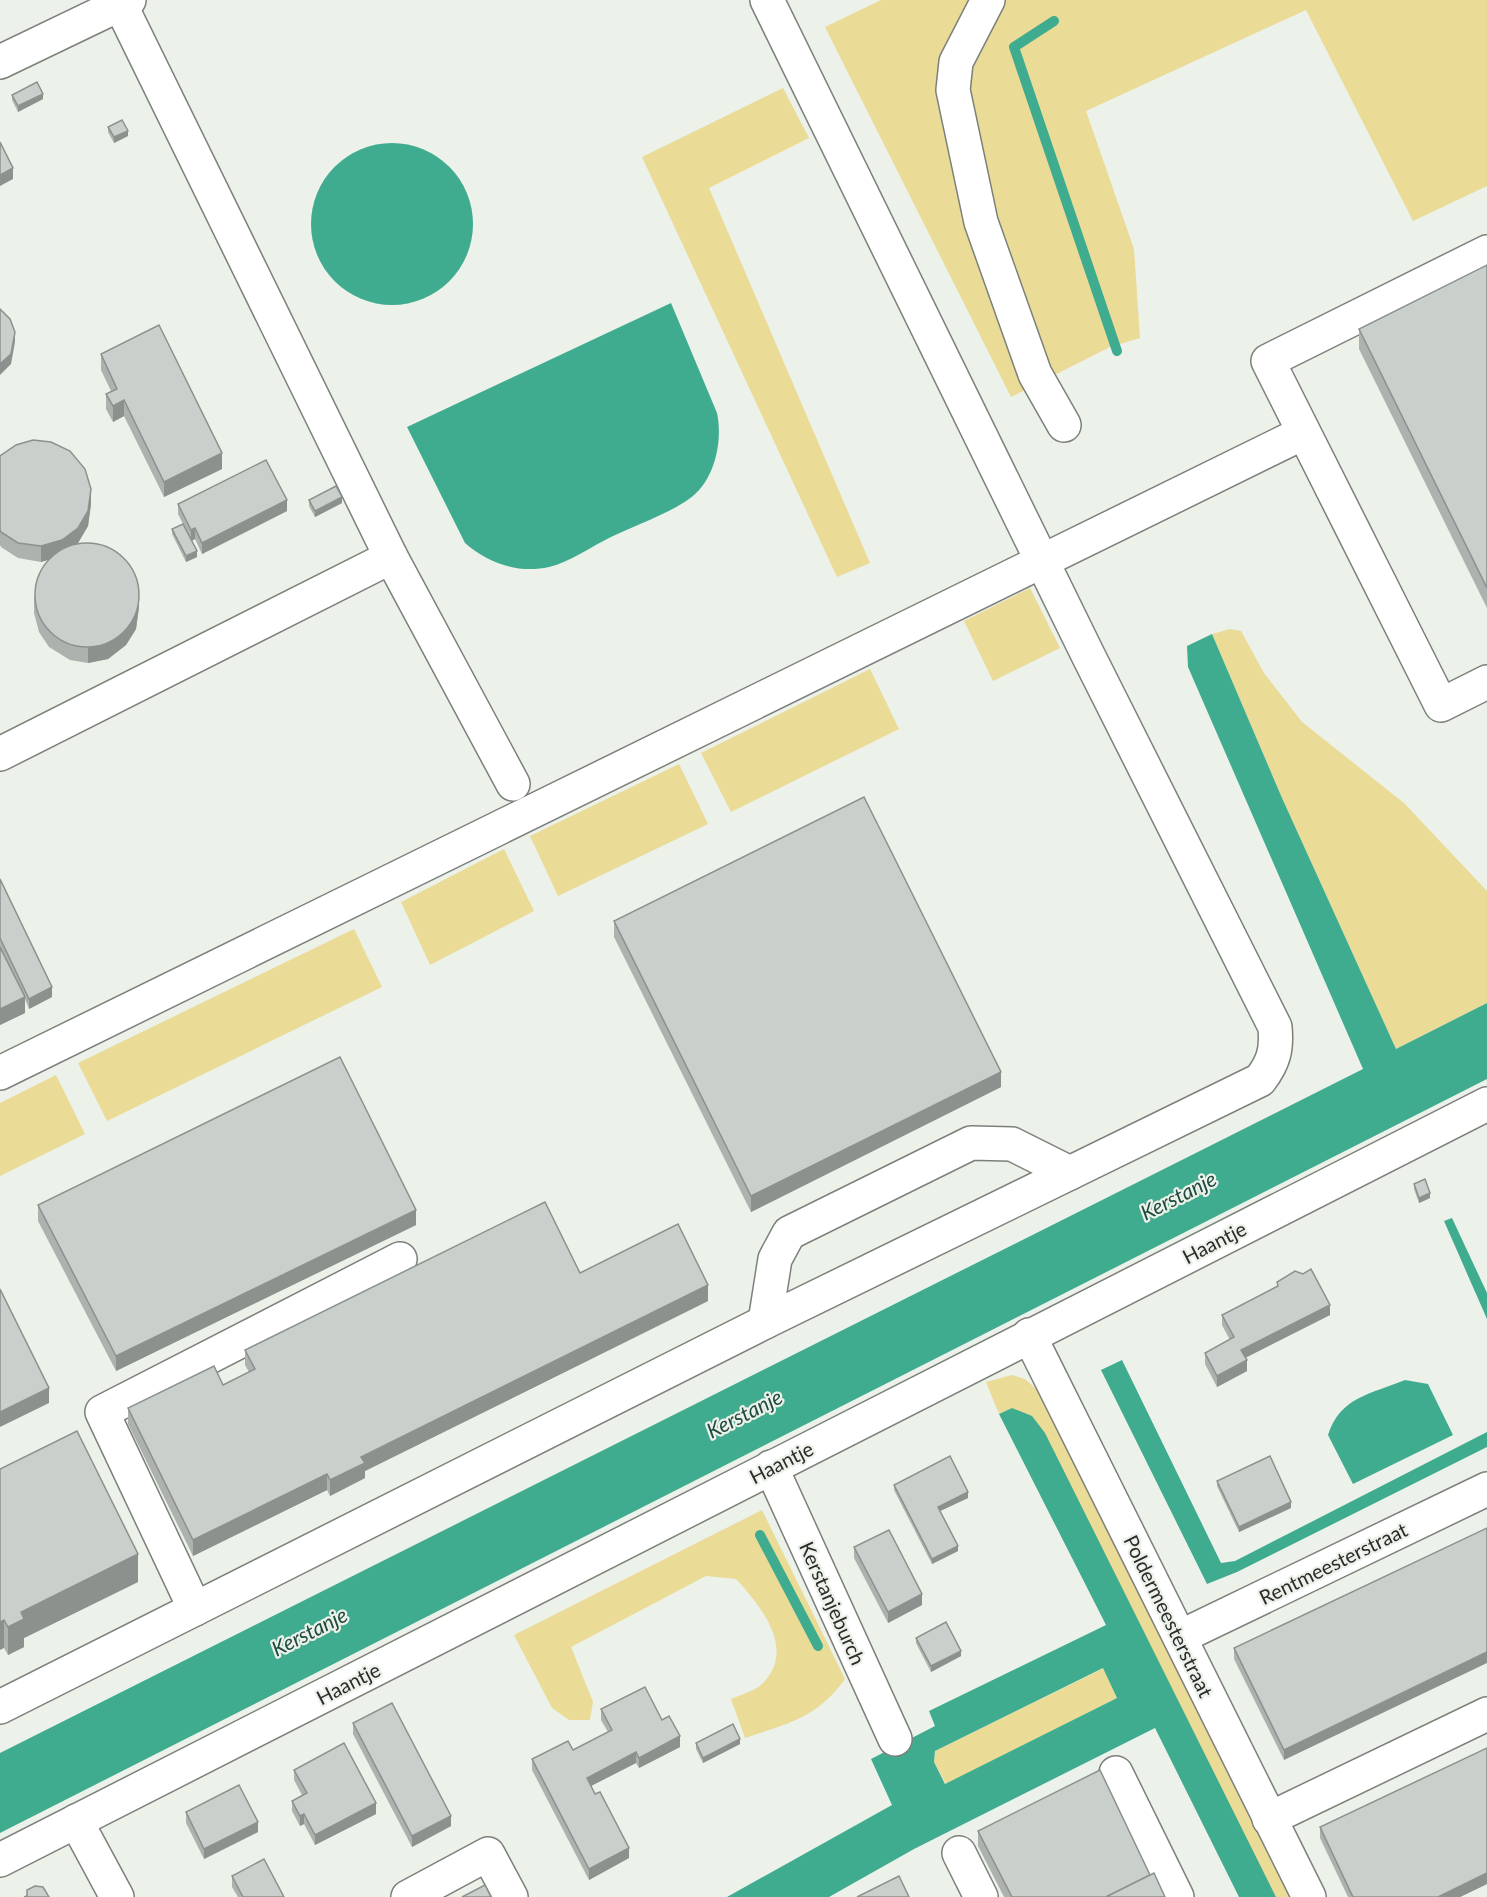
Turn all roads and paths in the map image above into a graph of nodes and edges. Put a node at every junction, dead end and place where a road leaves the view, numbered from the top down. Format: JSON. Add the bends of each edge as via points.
{"nodes":[{"id":1,"x":766,"y":0,"type":"edge"},
{"id":2,"x":988,"y":0,"type":"edge"},
{"id":3,"x":124,"y":2,"type":"edge"},
{"id":4,"x":0,"y":62,"type":"edge"},
{"id":5,"x":1487,"y":252,"type":"edge"},
{"id":6,"x":1064,"y":424,"type":"dead end"},
{"id":7,"x":1303,"y":433,"type":"junction"},
{"id":8,"x":391,"y":557,"type":"junction"},
{"id":9,"x":1044,"y":561,"type":"junction"},
{"id":10,"x":1487,"y":682,"type":"edge"},
{"id":11,"x":0,"y":754,"type":"edge"},
{"id":12,"x":513,"y":784,"type":"dead end"},
{"id":13,"x":0,"y":1073,"type":"edge"},
{"id":14,"x":1487,"y":1104,"type":"edge"},
{"id":15,"x":1070,"y":1173,"type":"junction"},
{"id":16,"x":400,"y":1259,"type":"dead end"},
{"id":17,"x":765,"y":1322,"type":"junction"},
{"id":18,"x":1029,"y":1335,"type":"junction"},
{"id":19,"x":771,"y":1467,"type":"junction"},
{"id":20,"x":1487,"y":1489,"type":"edge"},
{"id":21,"x":195,"y":1609,"type":"junction"},
{"id":22,"x":1180,"y":1637,"type":"junction"},
{"id":23,"x":0,"y":1707,"type":"edge"},
{"id":24,"x":1487,"y":1714,"type":"edge"},
{"id":25,"x":895,"y":1739,"type":"dead end"},
{"id":26,"x":1116,"y":1773,"type":"dead end"},
{"id":27,"x":1269,"y":1819,"type":"junction"},
{"id":28,"x":76,"y":1821,"type":"junction"},
{"id":29,"x":959,"y":1853,"type":"dead end"},
{"id":30,"x":0,"y":1860,"type":"edge"},
{"id":31,"x":117,"y":1897,"type":"edge"},
{"id":32,"x":408,"y":1897,"type":"edge"},
{"id":33,"x":511,"y":1897,"type":"edge"},
{"id":34,"x":981,"y":1897,"type":"edge"},
{"id":35,"x":1177,"y":1897,"type":"edge"},
{"id":36,"x":1308,"y":1897,"type":"edge"}],
"edges":[{"from":1,"to":9,"type":"street"},
{"from":2,"to":6,"type":"street","via":[[956,62],[953,90],[981,222],[1035,374]]},
{"from":3,"to":4,"type":"street"},
{"from":3,"to":8,"type":"street"},
{"from":5,"to":7,"type":"street","via":[[1268,361]]},
{"from":7,"to":9,"type":"street"},
{"from":7,"to":10,"type":"street","via":[[1442,705]]},
{"from":8,"to":11,"type":"street"},
{"from":8,"to":12,"type":"street"},
{"from":9,"to":13,"type":"street"},
{"from":9,"to":15,"type":"street","via":[[1275,1026],[1276,1047],[1272,1064],[1260,1080]]},
{"from":14,"to":18,"type":"street","name":"Haantje"},
{"from":15,"to":17,"type":"street"},
{"from":15,"to":17,"type":"street","via":[[1012,1144],[971,1143],[789,1233],[774,1259]]},
{"from":16,"to":21,"type":"street","via":[[102,1412]]},
{"from":17,"to":21,"type":"street"},
{"from":18,"to":19,"type":"street","name":"Haantje"},
{"from":18,"to":22,"type":"street","name":"Poldermeesterstraat"},
{"from":19,"to":25,"type":"street","name":"Kerstanjeburch"},
{"from":19,"to":28,"type":"street","name":"Haantje"},
{"from":20,"to":22,"type":"street","name":"Rentmeesterstraat"},
{"from":21,"to":23,"type":"street"},
{"from":22,"to":27,"type":"street","name":"Poldermeesterstraat"},
{"from":24,"to":27,"type":"street"},
{"from":26,"to":35,"type":"street"},
{"from":27,"to":36,"type":"street","name":"Poldermeesterstraat"},
{"from":28,"to":30,"type":"street","name":"Haantje"},
{"from":28,"to":31,"type":"street"},
{"from":29,"to":34,"type":"street"},
{"from":32,"to":33,"type":"street","via":[[488,1854]]}]}
